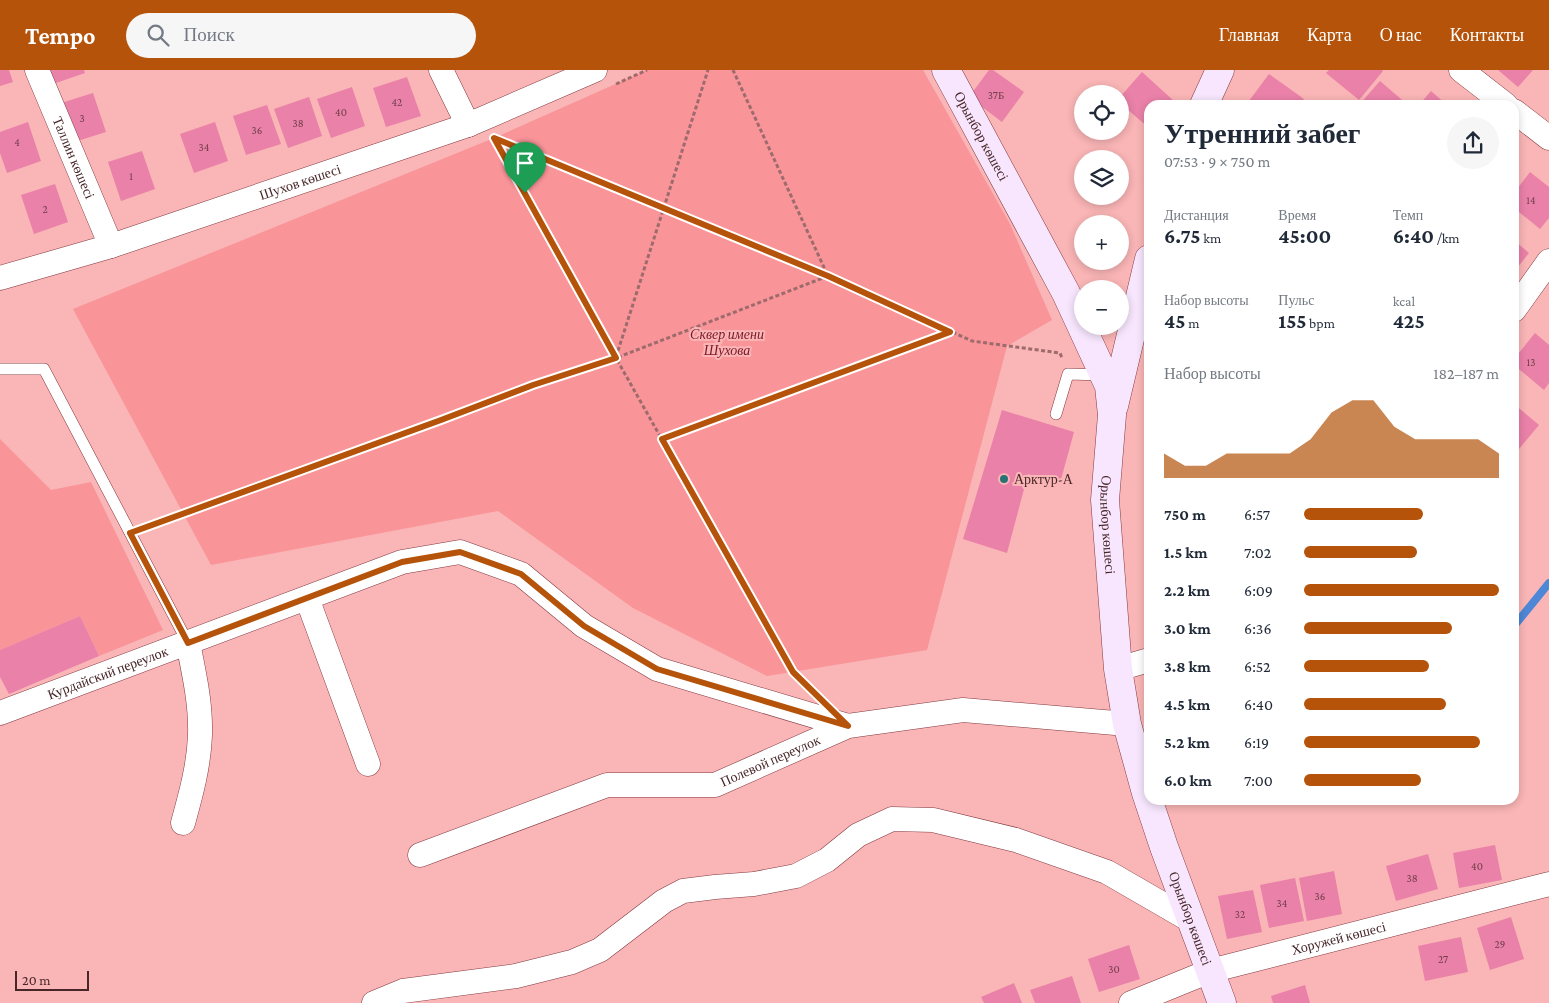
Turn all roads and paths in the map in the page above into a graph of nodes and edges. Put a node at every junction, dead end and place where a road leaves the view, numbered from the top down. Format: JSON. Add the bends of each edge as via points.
{"nodes":[{"id":1,"x":37,"y":70,"type":"edge"},
{"id":2,"x":441,"y":70,"type":"edge"},
{"id":3,"x":595,"y":70,"type":"edge"},
{"id":4,"x":708,"y":70,"type":"edge"},
{"id":5,"x":733,"y":70,"type":"edge"},
{"id":6,"x":946,"y":70,"type":"edge"},
{"id":7,"x":1220,"y":70,"type":"edge"},
{"id":8,"x":1461,"y":70,"type":"edge"},
{"id":9,"x":1206,"y":100,"type":"edge"},
{"id":10,"x":1500,"y":100,"type":"edge"},
{"id":11,"x":1519,"y":115,"type":"edge"},
{"id":12,"x":468,"y":125,"type":"junction"},
{"id":13,"x":1549,"y":138,"type":"edge"},
{"id":14,"x":664,"y":208,"type":"junction"},
{"id":15,"x":111,"y":246,"type":"junction"},
{"id":16,"x":1549,"y":261,"type":"edge"},
{"id":17,"x":828,"y":276,"type":"junction"},
{"id":18,"x":0,"y":278,"type":"edge"},
{"id":19,"x":1144,"y":280,"type":"edge"},
{"id":20,"x":1519,"y":303,"type":"edge"},
{"id":21,"x":950,"y":332,"type":"junction"},
{"id":22,"x":616,"y":358,"type":"junction"},
{"id":23,"x":0,"y":369,"type":"edge"},
{"id":24,"x":1068,"y":374,"type":"junction"},
{"id":25,"x":1103,"y":376,"type":"junction"},
{"id":26,"x":1056,"y":414,"type":"dead end"},
{"id":27,"x":1112,"y":415,"type":"junction"},
{"id":28,"x":662,"y":439,"type":"junction"},
{"id":29,"x":130,"y":533,"type":"junction"},
{"id":30,"x":307,"y":598,"type":"junction"},
{"id":31,"x":188,"y":643,"type":"junction"},
{"id":32,"x":1144,"y":661,"type":"edge"},
{"id":33,"x":1118,"y":668,"type":"junction"},
{"id":34,"x":814,"y":692,"type":"dead end"},
{"id":35,"x":0,"y":713,"type":"edge"},
{"id":36,"x":1127,"y":724,"type":"junction"},
{"id":37,"x":848,"y":726,"type":"junction"},
{"id":38,"x":368,"y":764,"type":"dead end"},
{"id":39,"x":1144,"y":784,"type":"edge"},
{"id":40,"x":1150,"y":805,"type":"edge"},
{"id":41,"x":182,"y":823,"type":"dead end"},
{"id":42,"x":420,"y":855,"type":"dead end"},
{"id":43,"x":1549,"y":884,"type":"edge"},
{"id":44,"x":1190,"y":920,"type":"junction"},
{"id":45,"x":1210,"y":971,"type":"junction"},
{"id":46,"x":374,"y":1003,"type":"edge"},
{"id":47,"x":1131,"y":1003,"type":"edge"},
{"id":48,"x":1222,"y":1003,"type":"edge"}],
"edges":[{"from":1,"to":15,"type":"street","name":"Таллин көшесі"},
{"from":2,"to":12,"type":"street"},
{"from":3,"to":12,"type":"street","name":"Шухов көшесі"},
{"from":4,"to":14,"type":"path"},
{"from":5,"to":17,"type":"path"},
{"from":6,"to":25,"type":"main road","name":"Орынбор көшесі","via":[[1066,293]]},
{"from":7,"to":9,"type":"main road"},
{"from":8,"to":10,"type":"street"},
{"from":11,"to":13,"type":"street"},
{"from":12,"to":15,"type":"street","name":"Шухов көшесі"},
{"from":14,"to":17,"type":"path"},
{"from":14,"to":22,"type":"path"},
{"from":14,"to":22,"type":"path","via":[[494,138]]},
{"from":15,"to":18,"type":"street","name":"Шухов көшесі"},
{"from":16,"to":20,"type":"street"},
{"from":17,"to":21,"type":"path"},
{"from":17,"to":22,"type":"path"},
{"from":19,"to":27,"type":"main road"},
{"from":21,"to":24,"type":"path","via":[[972,341],[1060,353]]},
{"from":21,"to":28,"type":"path"},
{"from":22,"to":28,"type":"path"},
{"from":22,"to":29,"type":"path","via":[[533,385]]},
{"from":23,"to":29,"type":"lane","via":[[44,369]]},
{"from":24,"to":25,"type":"lane"},
{"from":24,"to":26,"type":"lane"},
{"from":25,"to":27,"type":"main road","name":"Орынбор көшесі","via":[[1108,386]]},
{"from":27,"to":33,"type":"main road","name":"Орынбор көшесі","via":[[1105,500]]},
{"from":28,"to":34,"type":"path","via":[[793,672]]},
{"from":29,"to":31,"type":"lane"},
{"from":30,"to":31,"type":"street","name":"Курдайский переулок"},
{"from":30,"to":37,"type":"street","name":"Курдайский переулок","via":[[402,562],[460,552],[521,574],[584,626],[657,669]]},
{"from":30,"to":38,"type":"street"},
{"from":31,"to":35,"type":"street","name":"Курдайский переулок"},
{"from":31,"to":41,"type":"street","via":[[198,694],[200,735],[194,787]]},
{"from":32,"to":33,"type":"street"},
{"from":33,"to":36,"type":"main road","name":"Орынбор көшесі"},
{"from":36,"to":37,"type":"street","name":"Полевой переулок","via":[[963,710]]},
{"from":36,"to":39,"type":"main road","name":"Орынбор көшесі"},
{"from":37,"to":42,"type":"street","name":"Полевой переулок","via":[[715,785],[607,785]]},
{"from":40,"to":44,"type":"main road","name":"Орынбор көшесі"},
{"from":43,"to":45,"type":"street","name":"Хоружей көшесі"},
{"from":44,"to":45,"type":"main road","name":"Орынбор көшесі"},
{"from":44,"to":46,"type":"street","via":[[1107,872],[1016,840],[933,820],[892,819],[858,835],[827,860],[796,876],[683,891],[664,901],[600,950],[572,962],[516,976],[403,991]]},
{"from":45,"to":47,"type":"street","name":"Хоружей көшесі"},
{"from":45,"to":48,"type":"main road","name":"Орынбор көшесі"}]}
